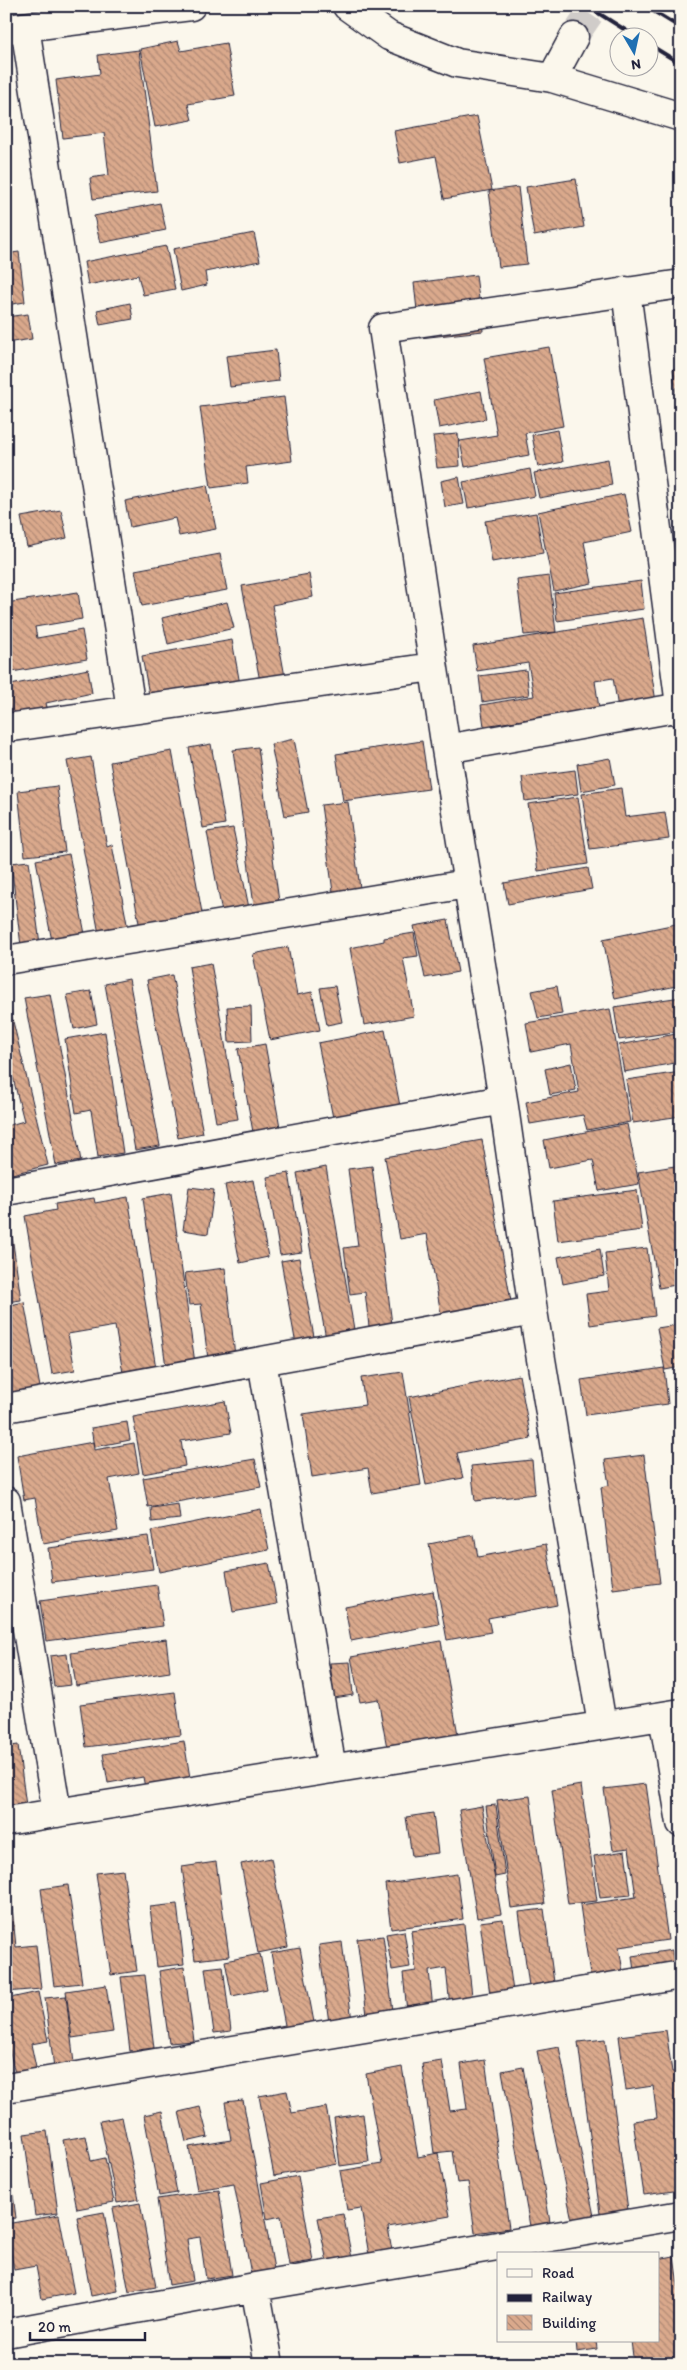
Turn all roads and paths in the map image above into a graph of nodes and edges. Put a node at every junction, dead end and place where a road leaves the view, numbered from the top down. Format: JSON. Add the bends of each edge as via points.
{"nodes":[{"id":1,"x":191,"y":6,"type":"edge"},
{"id":2,"x":347,"y":6,"type":"edge"},
{"id":3,"x":16,"y":28,"type":"edge"},
{"id":4,"x":574,"y":38,"type":"tunnel mouth"},
{"id":5,"x":552,"y":78,"type":"junction"},
{"id":6,"x":681,"y":117,"type":"edge"},
{"id":7,"x":681,"y":284,"type":"edge"},
{"id":8,"x":626,"y":291,"type":"junction"},
{"id":9,"x":433,"y":667,"type":"junction"},
{"id":10,"x":131,"y":709,"type":"junction"},
{"id":11,"x":680,"y":709,"type":"edge"},
{"id":12,"x":6,"y":728,"type":"edge"},
{"id":13,"x":446,"y":749,"type":"junction"},
{"id":14,"x":467,"y":884,"type":"junction"},
{"id":15,"x":6,"y":960,"type":"edge"},
{"id":16,"x":503,"y":1100,"type":"junction"},
{"id":17,"x":6,"y":1191,"type":"edge"},
{"id":18,"x":533,"y":1311,"type":"junction"},
{"id":19,"x":262,"y":1361,"type":"junction"},
{"id":20,"x":6,"y":1408,"type":"edge"},
{"id":21,"x":6,"y":1500,"type":"edge"},
{"id":22,"x":672,"y":1715,"type":"edge"},
{"id":23,"x":602,"y":1725,"type":"junction"},
{"id":24,"x":332,"y":1769,"type":"junction"},
{"id":25,"x":57,"y":1813,"type":"junction"},
{"id":26,"x":6,"y":1821,"type":"edge"},
{"id":27,"x":681,"y":1823,"type":"edge"},
{"id":28,"x":681,"y":1975,"type":"edge"},
{"id":29,"x":6,"y":2088,"type":"edge"},
{"id":30,"x":681,"y":2215,"type":"edge"},
{"id":31,"x":255,"y":2287,"type":"junction"},
{"id":32,"x":6,"y":2333,"type":"edge"},
{"id":33,"x":269,"y":2364,"type":"edge"}],
"edges":[{"from":1,"to":3,"type":"street"},
{"from":2,"to":5,"type":"street","via":[[389,36],[457,63]]},
{"from":3,"to":10,"type":"street"},
{"from":4,"to":5,"type":"street"},
{"from":5,"to":6,"type":"street"},
{"from":7,"to":8,"type":"street"},
{"from":8,"to":9,"type":"street","via":[[384,328]]},
{"from":8,"to":11,"type":"street"},
{"from":9,"to":10,"type":"street"},
{"from":9,"to":13,"type":"street"},
{"from":10,"to":12,"type":"street"},
{"from":11,"to":13,"type":"street"},
{"from":13,"to":14,"type":"street"},
{"from":14,"to":15,"type":"street"},
{"from":14,"to":16,"type":"street"},
{"from":16,"to":17,"type":"street"},
{"from":16,"to":18,"type":"street"},
{"from":18,"to":19,"type":"street"},
{"from":18,"to":23,"type":"street"},
{"from":19,"to":20,"type":"street"},
{"from":19,"to":24,"type":"street"},
{"from":21,"to":25,"type":"street"},
{"from":22,"to":23,"type":"street"},
{"from":22,"to":27,"type":"street"},
{"from":23,"to":24,"type":"street"},
{"from":24,"to":25,"type":"street"},
{"from":25,"to":26,"type":"street"},
{"from":28,"to":29,"type":"street"},
{"from":30,"to":31,"type":"street"},
{"from":31,"to":32,"type":"street"},
{"from":31,"to":33,"type":"street"}]}
